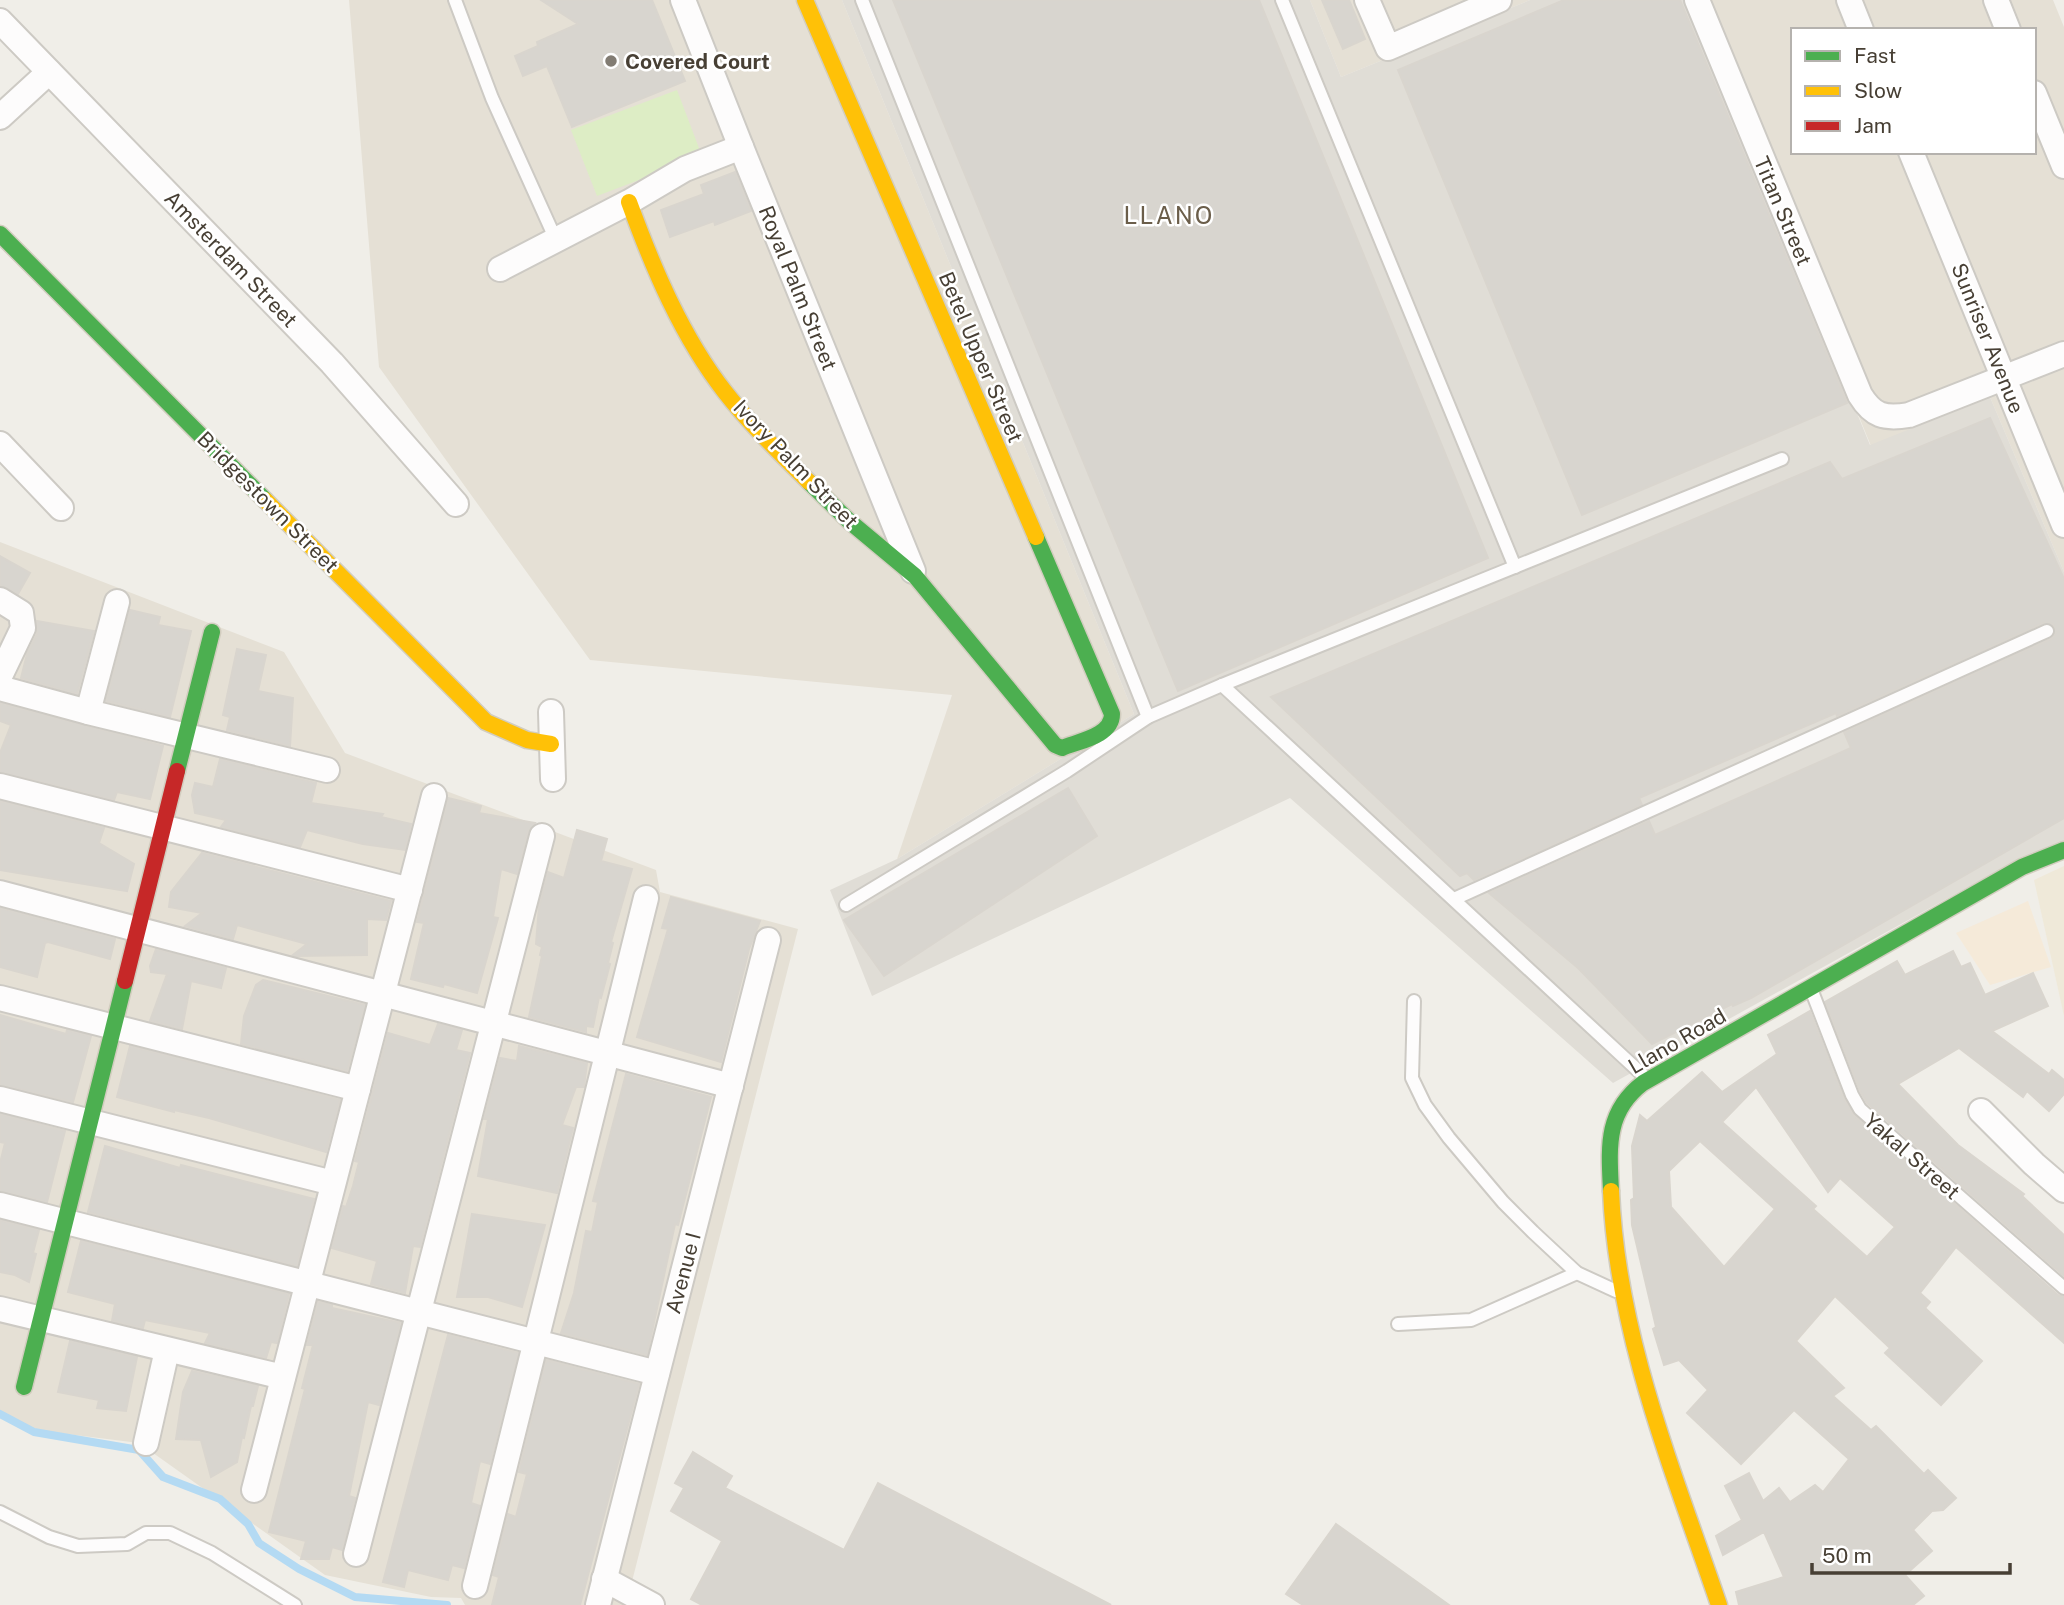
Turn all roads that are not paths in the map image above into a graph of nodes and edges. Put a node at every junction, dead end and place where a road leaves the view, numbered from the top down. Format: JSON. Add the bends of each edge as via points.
{"nodes":[{"id":1,"x":455,"y":0,"type":"edge"},
{"id":2,"x":683,"y":0,"type":"edge"},
{"id":3,"x":804,"y":0,"type":"edge"},
{"id":4,"x":862,"y":0,"type":"edge"},
{"id":5,"x":1282,"y":0,"type":"edge"},
{"id":6,"x":1367,"y":0,"type":"edge"},
{"id":7,"x":1697,"y":0,"type":"edge"},
{"id":8,"x":1849,"y":0,"type":"edge"},
{"id":9,"x":1996,"y":0,"type":"edge"},
{"id":10,"x":1487,"y":2,"type":"edge"},
{"id":11,"x":0,"y":20,"type":"edge"},
{"id":12,"x":1860,"y":28,"type":"edge"},
{"id":13,"x":2007,"y":28,"type":"edge"},
{"id":14,"x":49,"y":72,"type":"junction"},
{"id":15,"x":2036,"y":97,"type":"edge"},
{"id":16,"x":0,"y":117,"type":"edge"},
{"id":17,"x":2058,"y":136,"type":"edge"},
{"id":18,"x":741,"y":147,"type":"junction"},
{"id":19,"x":1912,"y":154,"type":"edge"},
{"id":20,"x":2064,"y":166,"type":"edge"},
{"id":21,"x":629,"y":202,"type":"junction"},
{"id":22,"x":0,"y":234,"type":"edge"},
{"id":23,"x":556,"y":240,"type":"junction"},
{"id":24,"x":500,"y":269,"type":"dead end"},
{"id":25,"x":2064,"y":355,"type":"edge"},
{"id":26,"x":2004,"y":378,"type":"junction"},
{"id":27,"x":0,"y":444,"type":"edge"},
{"id":28,"x":1782,"y":459,"type":"dead end"},
{"id":29,"x":456,"y":504,"type":"dead end"},
{"id":30,"x":61,"y":508,"type":"dead end"},
{"id":31,"x":2064,"y":525,"type":"edge"},
{"id":32,"x":1515,"y":567,"type":"junction"},
{"id":33,"x":915,"y":576,"type":"junction"},
{"id":34,"x":0,"y":600,"type":"edge"},
{"id":35,"x":117,"y":602,"type":"dead end"},
{"id":36,"x":2047,"y":631,"type":"dead end"},
{"id":37,"x":212,"y":632,"type":"dead end"},
{"id":38,"x":0,"y":676,"type":"edge"},
{"id":39,"x":1222,"y":685,"type":"junction"},
{"id":40,"x":0,"y":688,"type":"edge"},
{"id":41,"x":88,"y":712,"type":"junction"},
{"id":42,"x":551,"y":712,"type":"dead end"},
{"id":43,"x":1147,"y":717,"type":"junction"},
{"id":44,"x":1107,"y":730,"type":"joint"},
{"id":45,"x":186,"y":736,"type":"junction"},
{"id":46,"x":551,"y":744,"type":"junction"},
{"id":47,"x":327,"y":770,"type":"dead end"},
{"id":48,"x":553,"y":779,"type":"dead end"},
{"id":49,"x":0,"y":786,"type":"edge"},
{"id":50,"x":434,"y":796,"type":"dead end"},
{"id":51,"x":164,"y":828,"type":"junction"},
{"id":52,"x":542,"y":836,"type":"dead end"},
{"id":53,"x":2064,"y":850,"type":"edge"},
{"id":54,"x":410,"y":890,"type":"junction"},
{"id":55,"x":0,"y":892,"type":"edge"},
{"id":56,"x":646,"y":898,"type":"dead end"},
{"id":57,"x":1454,"y":899,"type":"junction"},
{"id":58,"x":846,"y":905,"type":"dead end"},
{"id":59,"x":138,"y":929,"type":"junction"},
{"id":60,"x":768,"y":940,"type":"dead end"},
{"id":61,"x":1811,"y":988,"type":"junction"},
{"id":62,"x":382,"y":993,"type":"junction"},
{"id":63,"x":0,"y":998,"type":"edge"},
{"id":64,"x":1414,"y":1001,"type":"dead end"},
{"id":65,"x":493,"y":1023,"type":"junction"},
{"id":66,"x":114,"y":1027,"type":"junction"},
{"id":67,"x":608,"y":1053,"type":"junction"},
{"id":68,"x":1647,"y":1080,"type":"junction"},
{"id":69,"x":731,"y":1086,"type":"junction"},
{"id":70,"x":358,"y":1089,"type":"junction"},
{"id":71,"x":0,"y":1099,"type":"edge"},
{"id":72,"x":1981,"y":1111,"type":"dead end"},
{"id":73,"x":90,"y":1123,"type":"junction"},
{"id":74,"x":333,"y":1183,"type":"junction"},
{"id":75,"x":2064,"y":1189,"type":"edge"},
{"id":76,"x":0,"y":1205,"type":"edge"},
{"id":77,"x":65,"y":1222,"type":"junction"},
{"id":78,"x":1577,"y":1273,"type":"junction"},
{"id":79,"x":307,"y":1284,"type":"junction"},
{"id":80,"x":2064,"y":1289,"type":"edge"},
{"id":81,"x":1623,"y":1294,"type":"junction"},
{"id":82,"x":0,"y":1309,"type":"edge"},
{"id":83,"x":419,"y":1312,"type":"junction"},
{"id":84,"x":41,"y":1320,"type":"junction"},
{"id":85,"x":1398,"y":1324,"type":"dead end"},
{"id":86,"x":536,"y":1342,"type":"junction"},
{"id":87,"x":167,"y":1350,"type":"junction"},
{"id":88,"x":657,"y":1373,"type":"junction"},
{"id":89,"x":283,"y":1377,"type":"junction"},
{"id":90,"x":24,"y":1387,"type":"dead end"},
{"id":91,"x":146,"y":1443,"type":"dead end"},
{"id":92,"x":254,"y":1490,"type":"dead end"},
{"id":93,"x":0,"y":1512,"type":"edge"},
{"id":94,"x":356,"y":1554,"type":"dead end"},
{"id":95,"x":604,"y":1579,"type":"junction"},
{"id":96,"x":475,"y":1586,"type":"dead end"},
{"id":97,"x":295,"y":1605,"type":"edge"},
{"id":98,"x":598,"y":1605,"type":"edge"},
{"id":99,"x":652,"y":1605,"type":"edge"},
{"id":100,"x":1719,"y":1605,"type":"edge"}],
"edges":[{"from":1,"to":23,"type":"lane","via":[[492,98]]},
{"from":2,"to":18,"type":"street","name":"Royal Palm Street"},
{"from":3,"to":44,"type":"street","name":"Betel Upper Street","via":[[1112,714]]},
{"from":4,"to":43,"type":"lane"},
{"from":5,"to":32,"type":"lane"},
{"from":6,"to":10,"type":"street","via":[[1388,48]]},
{"from":7,"to":26,"type":"street","name":"Titan Street","via":[[1868,408],[1880,415],[1909,415]]},
{"from":8,"to":12,"type":"street"},
{"from":9,"to":13,"type":"street"},
{"from":11,"to":14,"type":"street","name":"Amsterdam Street"},
{"from":14,"to":16,"type":"street"},
{"from":14,"to":29,"type":"street","name":"Amsterdam Street","via":[[332,363]]},
{"from":15,"to":17,"type":"street"},
{"from":17,"to":20,"type":"street"},
{"from":18,"to":21,"type":"street","via":[[685,169]]},
{"from":18,"to":33,"type":"street","name":"Royal Palm Street"},
{"from":19,"to":26,"type":"street","name":"Sunriser Avenue"},
{"from":21,"to":23,"type":"street"},
{"from":21,"to":33,"type":"street","name":"Ivory Palm Street","via":[[687,335],[725,392],[849,521]]},
{"from":22,"to":46,"type":"street","name":"Bridgestown Street","via":[[486,722],[527,740]]},
{"from":23,"to":24,"type":"street"},
{"from":25,"to":26,"type":"street"},
{"from":26,"to":31,"type":"street","name":"Sunriser Avenue"},
{"from":27,"to":30,"type":"street"},
{"from":28,"to":32,"type":"lane"},
{"from":32,"to":39,"type":"lane"},
{"from":33,"to":44,"type":"street","name":"Ivory Palm Street","via":[[1055,745],[1062,748]]},
{"from":34,"to":38,"type":"street","via":[[21,613],[23,628]]},
{"from":35,"to":41,"type":"street"},
{"from":36,"to":57,"type":"lane"},
{"from":37,"to":45,"type":"street"},
{"from":39,"to":43,"type":"lane"},
{"from":39,"to":57,"type":"lane"},
{"from":40,"to":41,"type":"street"},
{"from":41,"to":45,"type":"street"},
{"from":42,"to":46,"type":"street"},
{"from":43,"to":58,"type":"lane"},
{"from":45,"to":47,"type":"street"},
{"from":45,"to":51,"type":"street"},
{"from":46,"to":48,"type":"street"},
{"from":49,"to":51,"type":"street"},
{"from":50,"to":54,"type":"street"},
{"from":51,"to":54,"type":"street"},
{"from":51,"to":59,"type":"street"},
{"from":52,"to":65,"type":"street"},
{"from":53,"to":61,"type":"street","name":"Llano Road","via":[[2022,867]]},
{"from":54,"to":62,"type":"street"},
{"from":55,"to":59,"type":"street"},
{"from":56,"to":67,"type":"street"},
{"from":57,"to":68,"type":"lane"},
{"from":59,"to":62,"type":"street"},
{"from":59,"to":66,"type":"street"},
{"from":60,"to":69,"type":"street","name":"Avenue I"},
{"from":61,"to":68,"type":"street","name":"Llano Road"},
{"from":61,"to":80,"type":"lane","name":"Yakal Street","via":[[1860,1109]]},
{"from":62,"to":65,"type":"street"},
{"from":62,"to":70,"type":"street"},
{"from":63,"to":66,"type":"street"},
{"from":64,"to":78,"type":"lane","via":[[1412,1078],[1425,1105],[1503,1202]]},
{"from":65,"to":67,"type":"street"},
{"from":65,"to":83,"type":"street"},
{"from":66,"to":70,"type":"street"},
{"from":66,"to":73,"type":"street"},
{"from":67,"to":69,"type":"street"},
{"from":67,"to":86,"type":"street"},
{"from":68,"to":81,"type":"street","name":"Llano Road","via":[[1619,1108],[1610,1149],[1611,1225]]},
{"from":69,"to":88,"type":"street","name":"Avenue I"},
{"from":70,"to":74,"type":"street"},
{"from":71,"to":73,"type":"street"},
{"from":72,"to":75,"type":"street"},
{"from":73,"to":74,"type":"street"},
{"from":73,"to":77,"type":"street"},
{"from":74,"to":79,"type":"street"},
{"from":76,"to":77,"type":"street"},
{"from":77,"to":79,"type":"street"},
{"from":77,"to":84,"type":"street"},
{"from":78,"to":81,"type":"lane"},
{"from":78,"to":85,"type":"lane","via":[[1471,1320]]},
{"from":79,"to":83,"type":"street"},
{"from":79,"to":89,"type":"street"},
{"from":81,"to":100,"type":"street","name":"Llano Road","via":[[1651,1402]]},
{"from":82,"to":84,"type":"street"},
{"from":83,"to":86,"type":"street"},
{"from":83,"to":94,"type":"street"},
{"from":84,"to":87,"type":"street"},
{"from":84,"to":90,"type":"street"},
{"from":86,"to":88,"type":"street"},
{"from":86,"to":96,"type":"street"},
{"from":87,"to":89,"type":"street"},
{"from":87,"to":91,"type":"street"},
{"from":88,"to":95,"type":"street","name":"Avenue I"},
{"from":89,"to":92,"type":"street"},
{"from":93,"to":97,"type":"lane","via":[[78,1546],[127,1544],[146,1533],[170,1533],[212,1553]]},
{"from":95,"to":98,"type":"street","name":"Avenue I"},
{"from":95,"to":99,"type":"street"}]}
